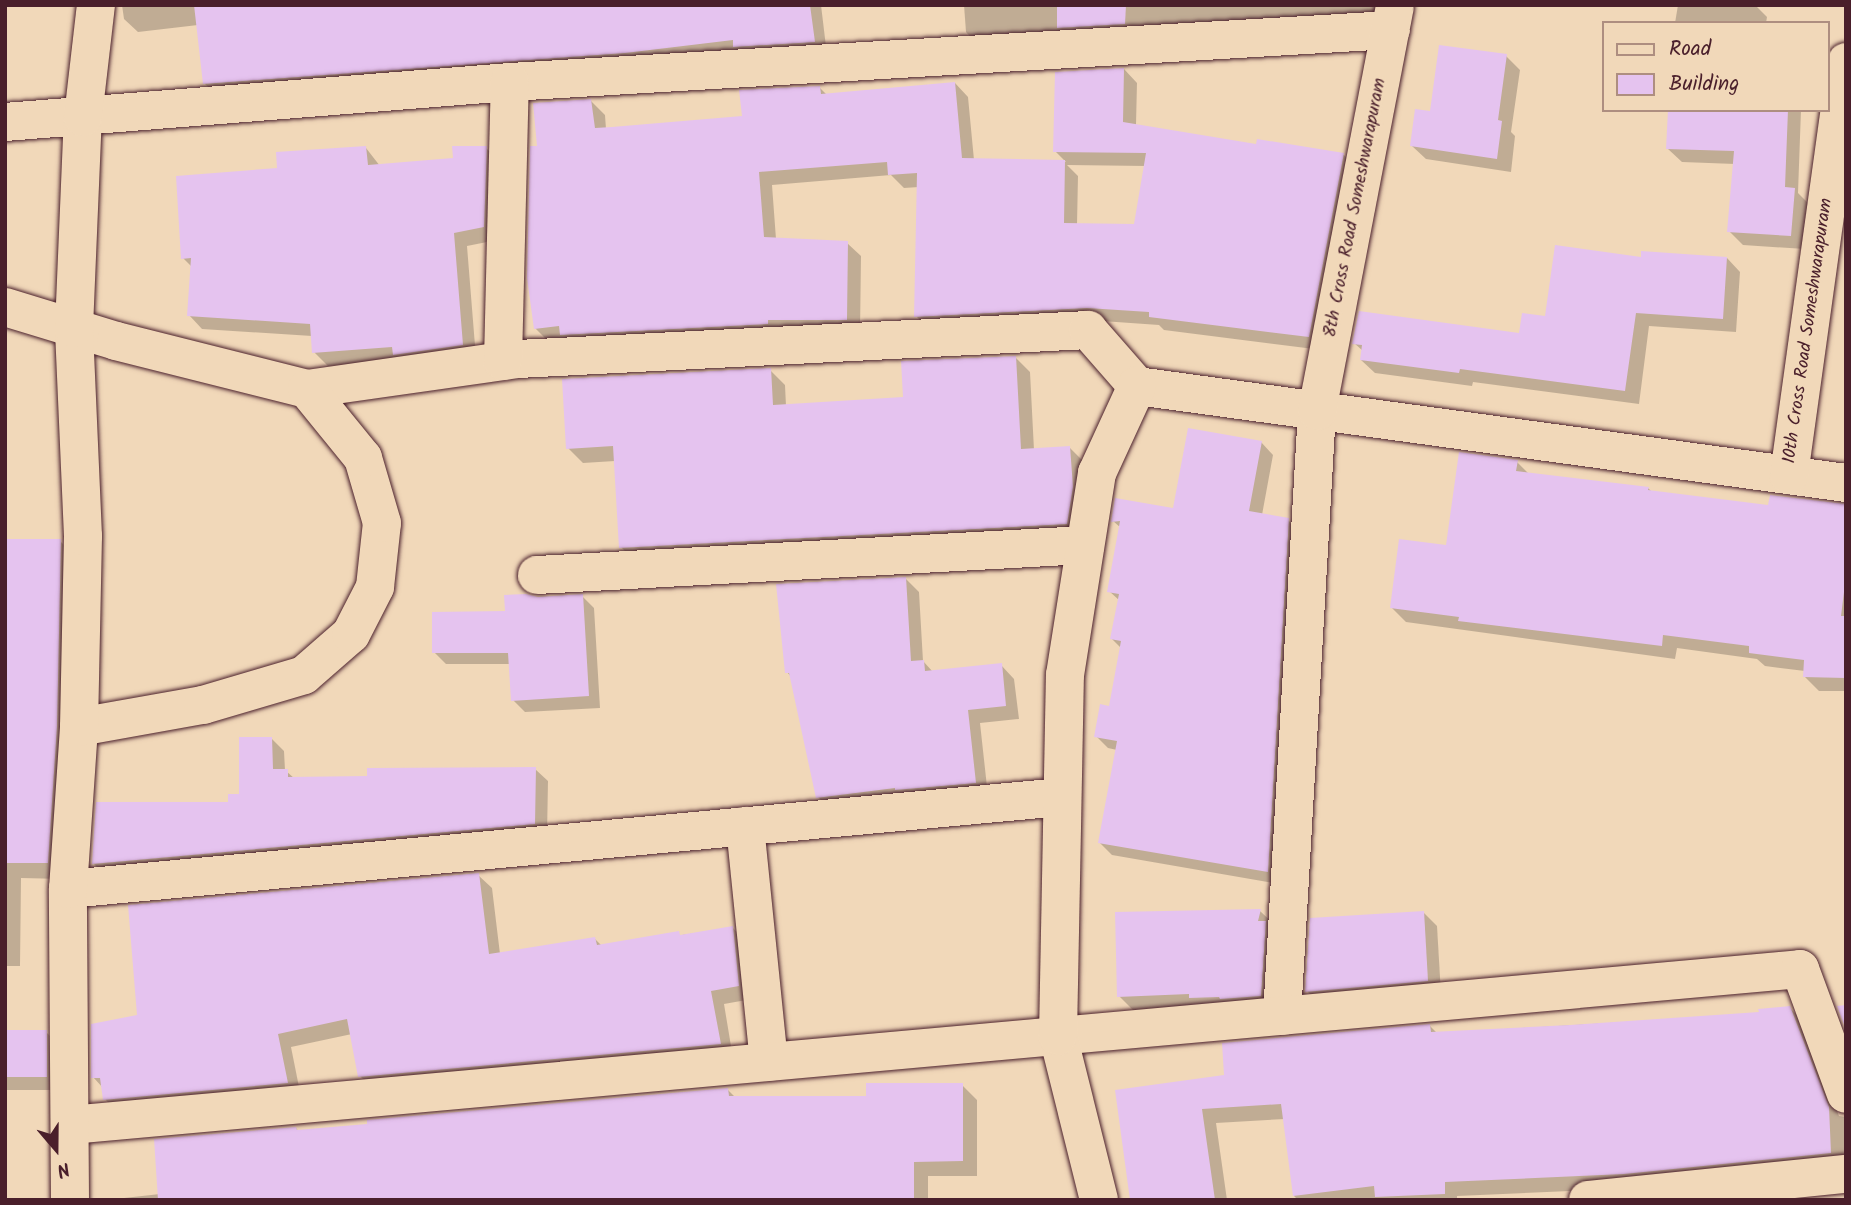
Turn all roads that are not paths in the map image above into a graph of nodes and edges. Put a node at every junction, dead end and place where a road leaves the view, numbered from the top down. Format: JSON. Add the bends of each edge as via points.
{"nodes":[{"id":1,"x":96,"y":5,"type":"edge"},
{"id":2,"x":1393,"y":17,"type":"edge"},
{"id":3,"x":1846,"y":62,"type":"edge"},
{"id":4,"x":510,"y":82,"type":"junction"},
{"id":5,"x":83,"y":117,"type":"junction"},
{"id":6,"x":5,"y":122,"type":"edge"},
{"id":7,"x":1840,"y":152,"type":"edge"},
{"id":8,"x":5,"y":307,"type":"edge"},
{"id":9,"x":74,"y":328,"type":"junction"},
{"id":10,"x":503,"y":361,"type":"junction"},
{"id":11,"x":1136,"y":386,"type":"junction"},
{"id":12,"x":307,"y":389,"type":"junction"},
{"id":13,"x":1317,"y":411,"type":"junction"},
{"id":14,"x":1789,"y":475,"type":"junction"},
{"id":15,"x":1846,"y":483,"type":"edge"},
{"id":16,"x":1085,"y":545,"type":"junction"},
{"id":17,"x":537,"y":575,"type":"dead end"},
{"id":18,"x":79,"y":727,"type":"junction"},
{"id":19,"x":1062,"y":796,"type":"junction"},
{"id":20,"x":745,"y":826,"type":"junction"},
{"id":21,"x":68,"y":889,"type":"junction"},
{"id":22,"x":1282,"y":1016,"type":"junction"},
{"id":23,"x":1058,"y":1036,"type":"junction"},
{"id":24,"x":769,"y":1062,"type":"junction"},
{"id":25,"x":1846,"y":1094,"type":"edge"},
{"id":26,"x":70,"y":1125,"type":"junction"},
{"id":27,"x":1846,"y":1174,"type":"edge"},
{"id":28,"x":70,"y":1200,"type":"edge"},
{"id":29,"x":1099,"y":1200,"type":"edge"},
{"id":30,"x":1588,"y":1200,"type":"edge"}],
"edges":[{"from":1,"to":5,"type":"street"},
{"from":2,"to":4,"type":"street"},
{"from":2,"to":13,"type":"street","name":"8th Cross Road Someshwarapuram"},
{"from":3,"to":7,"type":"street","name":"10th Cross Road Someshwarapuram"},
{"from":4,"to":5,"type":"street"},
{"from":4,"to":10,"type":"street"},
{"from":5,"to":6,"type":"street"},
{"from":5,"to":9,"type":"street"},
{"from":7,"to":14,"type":"street","name":"10th Cross Road Someshwarapuram"},
{"from":8,"to":9,"type":"street"},
{"from":9,"to":12,"type":"street"},
{"from":9,"to":18,"type":"street","via":[[83,536]]},
{"from":10,"to":11,"type":"street","via":[[1088,330]]},
{"from":10,"to":12,"type":"street"},
{"from":11,"to":13,"type":"street"},
{"from":11,"to":16,"type":"street","via":[[1097,473]]},
{"from":12,"to":18,"type":"street","via":[[362,458],[382,523],[375,587],[351,634],[304,675],[203,705]]},
{"from":13,"to":14,"type":"street"},
{"from":13,"to":22,"type":"street","name":"8th Cross Road Someshwarapuram"},
{"from":14,"to":15,"type":"street"},
{"from":16,"to":17,"type":"street"},
{"from":16,"to":19,"type":"street","via":[[1065,675]]},
{"from":18,"to":21,"type":"street"},
{"from":19,"to":20,"type":"street"},
{"from":19,"to":23,"type":"street"},
{"from":20,"to":21,"type":"street"},
{"from":20,"to":24,"type":"street"},
{"from":21,"to":26,"type":"street"},
{"from":22,"to":23,"type":"street"},
{"from":22,"to":25,"type":"street","via":[[1800,969]]},
{"from":23,"to":24,"type":"street"},
{"from":23,"to":29,"type":"street"},
{"from":24,"to":26,"type":"street"},
{"from":26,"to":28,"type":"street"},
{"from":27,"to":30,"type":"street"}]}
